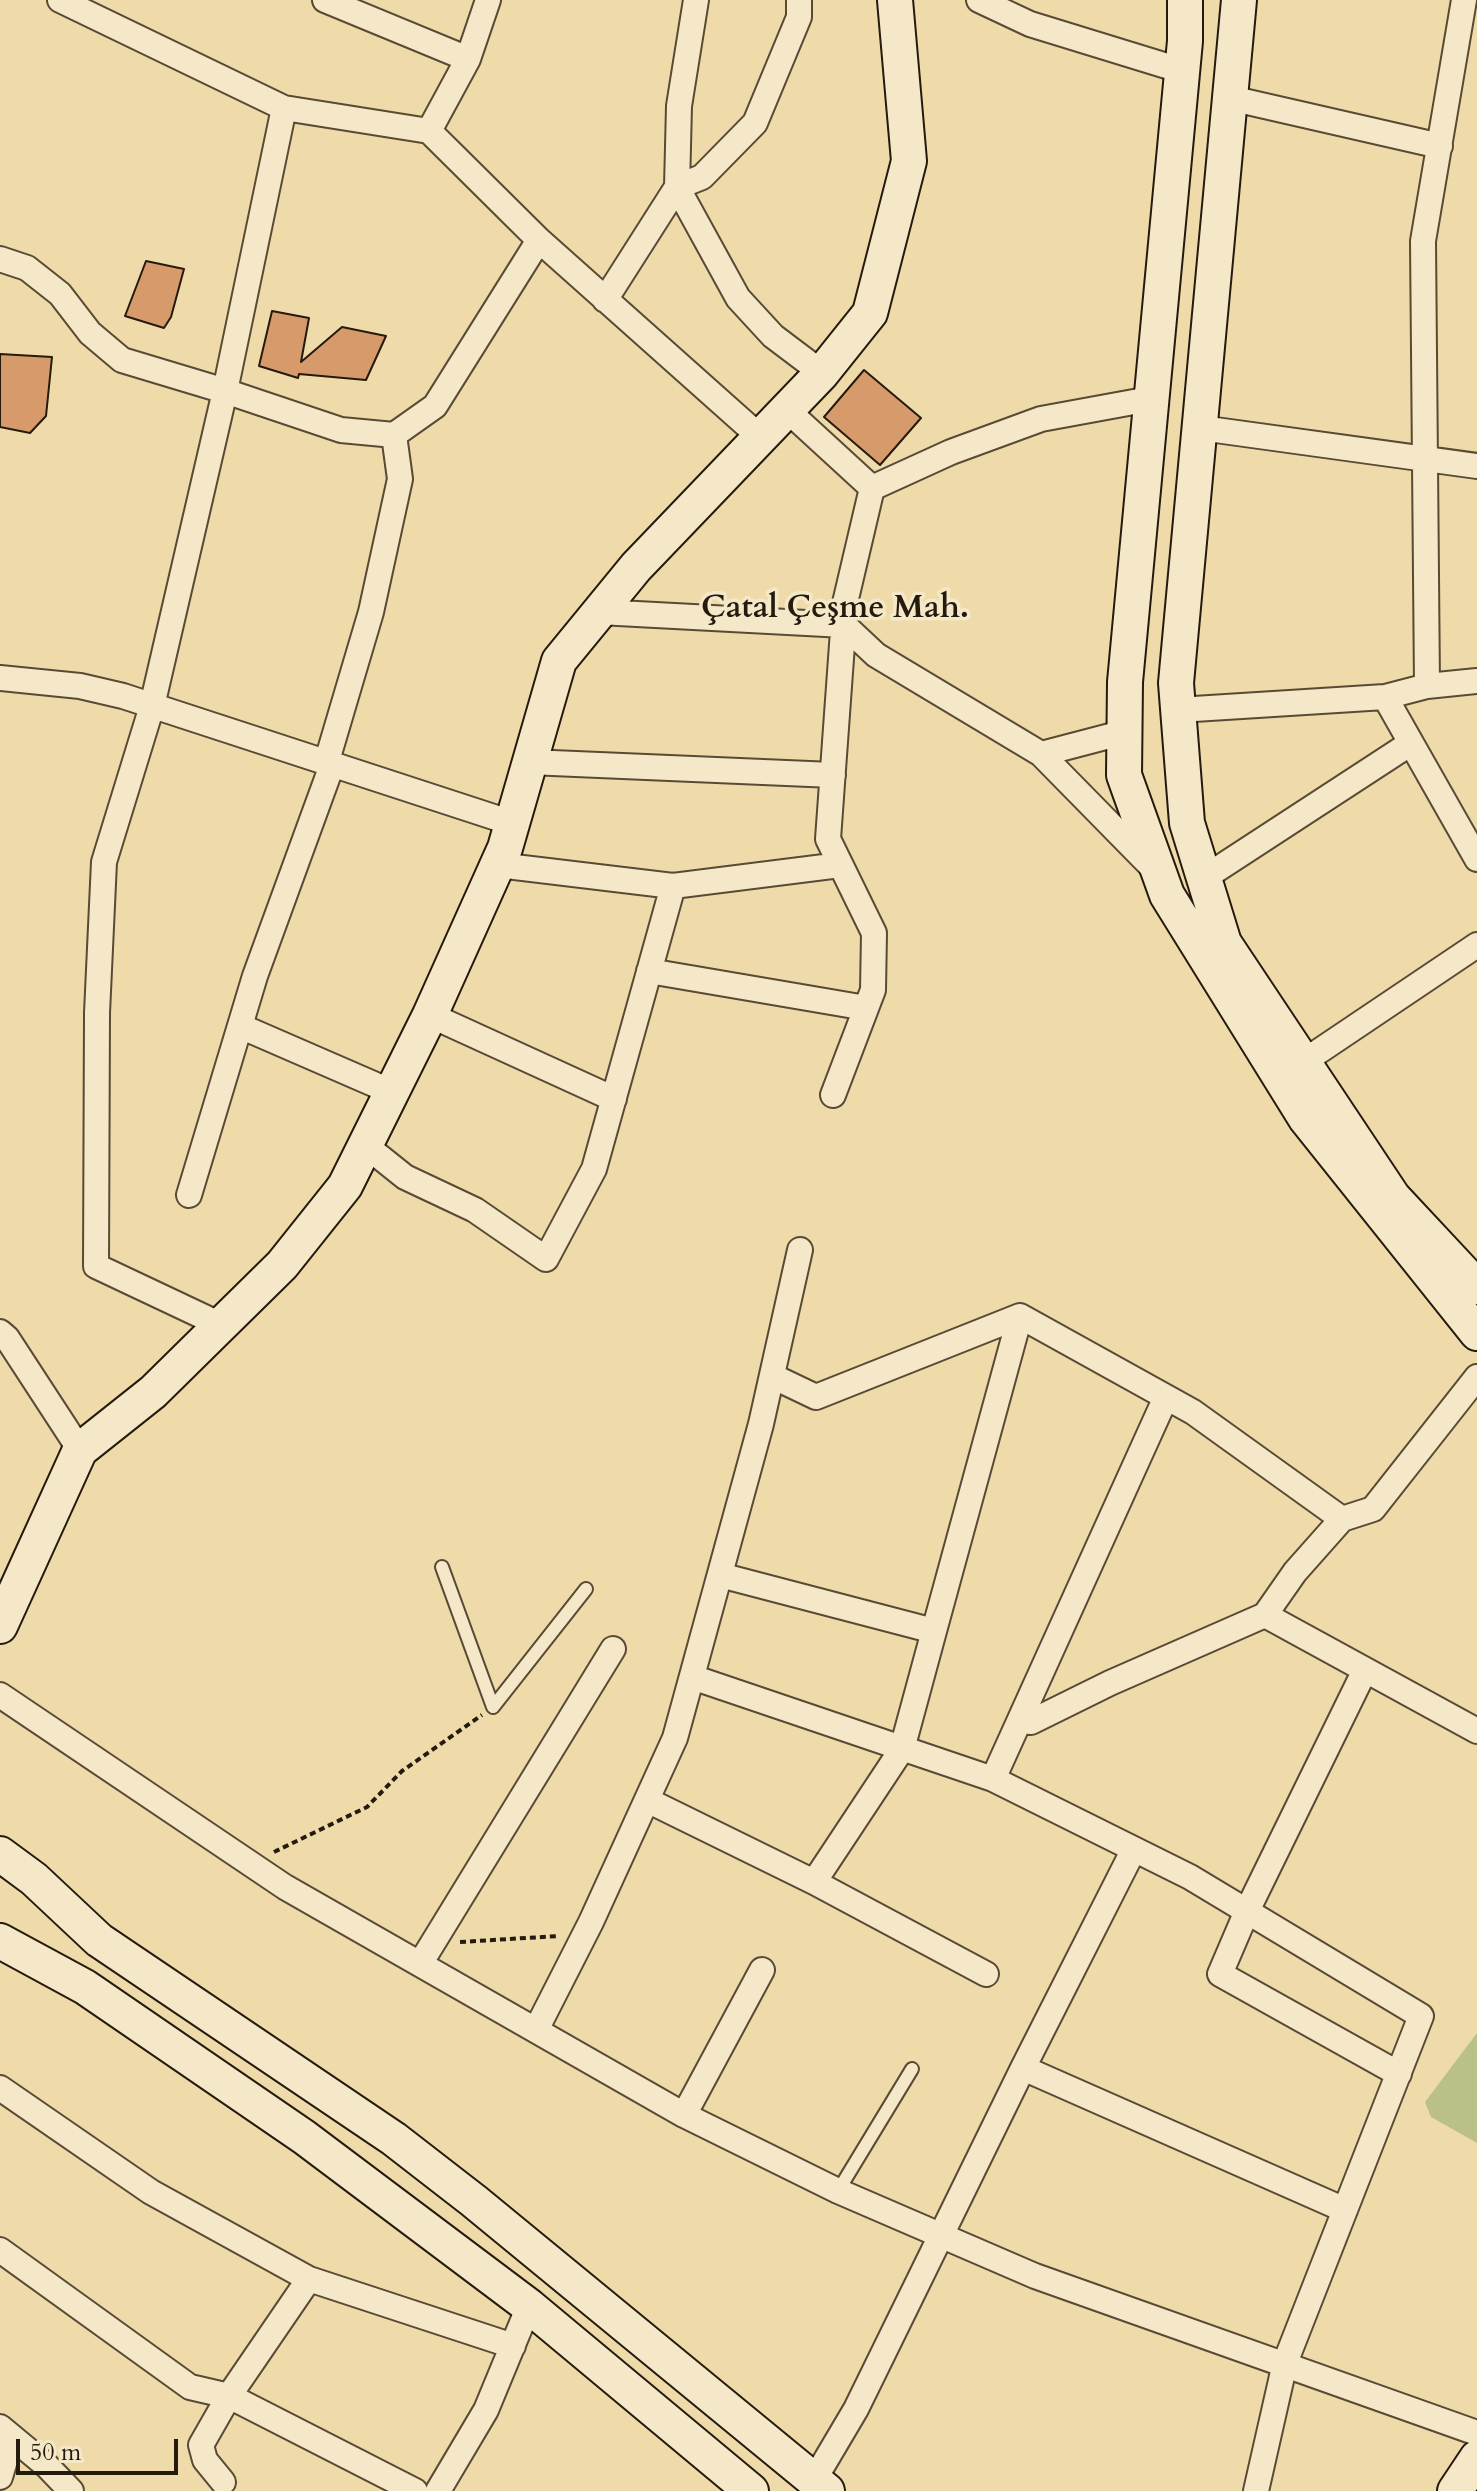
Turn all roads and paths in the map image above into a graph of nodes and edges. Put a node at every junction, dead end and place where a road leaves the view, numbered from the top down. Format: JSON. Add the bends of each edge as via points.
{"nodes":[{"id":1,"x":60,"y":0,"type":"edge"},
{"id":2,"x":325,"y":0,"type":"edge"},
{"id":3,"x":488,"y":0,"type":"edge"},
{"id":4,"x":696,"y":0,"type":"edge"},
{"id":5,"x":799,"y":0,"type":"edge"},
{"id":6,"x":895,"y":0,"type":"edge"},
{"id":7,"x":979,"y":0,"type":"edge"},
{"id":8,"x":1185,"y":0,"type":"edge"},
{"id":9,"x":1239,"y":0,"type":"edge"},
{"id":10,"x":1464,"y":0,"type":"edge"},
{"id":11,"x":468,"y":59,"type":"junction"},
{"id":12,"x":1183,"y":71,"type":"junction"},
{"id":13,"x":1230,"y":98,"type":"junction"},
{"id":14,"x":284,"y":108,"type":"junction"},
{"id":15,"x":429,"y":131,"type":"junction"},
{"id":16,"x":1440,"y":146,"type":"junction"},
{"id":17,"x":677,"y":187,"type":"junction"},
{"id":18,"x":539,"y":240,"type":"junction"},
{"id":19,"x":0,"y":259,"type":"edge"},
{"id":20,"x":605,"y":300,"type":"junction"},
{"id":21,"x":822,"y":373,"type":"junction"},
{"id":22,"x":225,"y":391,"type":"junction"},
{"id":23,"x":1150,"y":399,"type":"junction"},
{"id":24,"x":787,"y":410,"type":"junction"},
{"id":25,"x":1201,"y":428,"type":"junction"},
{"id":26,"x":394,"y":435,"type":"junction"},
{"id":27,"x":760,"y":437,"type":"junction"},
{"id":28,"x":1425,"y":459,"type":"junction"},
{"id":29,"x":1477,"y":466,"type":"edge"},
{"id":30,"x":872,"y":488,"type":"junction"},
{"id":31,"x":599,"y":612,"type":"junction"},
{"id":32,"x":844,"y":625,"type":"junction"},
{"id":33,"x":0,"y":678,"type":"edge"},
{"id":34,"x":1477,"y":681,"type":"edge"},
{"id":35,"x":1427,"y":686,"type":"junction"},
{"id":36,"x":1385,"y":697,"type":"junction"},
{"id":37,"x":152,"y":706,"type":"junction"},
{"id":38,"x":1178,"y":710,"type":"junction"},
{"id":39,"x":1125,"y":732,"type":"junction"},
{"id":40,"x":1411,"y":743,"type":"junction"},
{"id":41,"x":1041,"y":754,"type":"junction"},
{"id":42,"x":529,"y":762,"type":"junction"},
{"id":43,"x":329,"y":764,"type":"junction"},
{"id":44,"x":833,"y":775,"type":"junction"},
{"id":45,"x":512,"y":823,"type":"junction"},
{"id":46,"x":1477,"y":859,"type":"edge"},
{"id":47,"x":498,"y":865,"type":"junction"},
{"id":48,"x":840,"y":865,"type":"junction"},
{"id":49,"x":1157,"y":873,"type":"junction"},
{"id":50,"x":1204,"y":878,"type":"junction"},
{"id":51,"x":673,"y":886,"type":"junction"},
{"id":52,"x":1477,"y":945,"type":"edge"},
{"id":53,"x":649,"y":971,"type":"junction"},
{"id":54,"x":866,"y":1008,"type":"junction"},
{"id":55,"x":430,"y":1015,"type":"junction"},
{"id":56,"x":240,"y":1026,"type":"junction"},
{"id":57,"x":1303,"y":1062,"type":"junction"},
{"id":58,"x":392,"y":1092,"type":"junction"},
{"id":59,"x":833,"y":1095,"type":"dead end"},
{"id":60,"x":614,"y":1099,"type":"junction"},
{"id":61,"x":365,"y":1145,"type":"junction"},
{"id":62,"x":189,"y":1195,"type":"dead end"},
{"id":63,"x":800,"y":1250,"type":"dead end"},
{"id":64,"x":1477,"y":1287,"type":"edge"},
{"id":65,"x":1020,"y":1316,"type":"junction"},
{"id":66,"x":221,"y":1325,"type":"junction"},
{"id":67,"x":0,"y":1332,"type":"edge"},
{"id":68,"x":1477,"y":1333,"type":"edge"},
{"id":69,"x":772,"y":1376,"type":"junction"},
{"id":70,"x":1477,"y":1377,"type":"edge"},
{"id":71,"x":1166,"y":1397,"type":"junction"},
{"id":72,"x":80,"y":1450,"type":"junction"},
{"id":73,"x":1342,"y":1519,"type":"junction"},
{"id":74,"x":442,"y":1567,"type":"dead end"},
{"id":75,"x":720,"y":1575,"type":"junction"},
{"id":76,"x":586,"y":1589,"type":"dead end"},
{"id":77,"x":1265,"y":1615,"type":"junction"},
{"id":78,"x":0,"y":1626,"type":"edge"},
{"id":79,"x":934,"y":1631,"type":"junction"},
{"id":80,"x":613,"y":1649,"type":"dead end"},
{"id":81,"x":1365,"y":1670,"type":"junction"},
{"id":82,"x":692,"y":1677,"type":"junction"},
{"id":83,"x":0,"y":1695,"type":"edge"},
{"id":84,"x":493,"y":1707,"type":"junction"},
{"id":85,"x":1020,"y":1721,"type":"junction"},
{"id":86,"x":1477,"y":1731,"type":"edge"},
{"id":87,"x":902,"y":1749,"type":"junction"},
{"id":88,"x":993,"y":1779,"type":"junction"},
{"id":89,"x":647,"y":1800,"type":"junction"},
{"id":90,"x":1133,"y":1851,"type":"junction"},
{"id":91,"x":0,"y":1854,"type":"edge"},
{"id":92,"x":250,"y":1863,"type":"junction"},
{"id":93,"x":814,"y":1882,"type":"junction"},
{"id":94,"x":1247,"y":1911,"type":"junction"},
{"id":95,"x":585,"y":1935,"type":"junction"},
{"id":96,"x":0,"y":1941,"type":"edge"},
{"id":97,"x":434,"y":1943,"type":"junction"},
{"id":98,"x":420,"y":1964,"type":"junction"},
{"id":99,"x":762,"y":1970,"type":"dead end"},
{"id":100,"x":986,"y":1974,"type":"dead end"},
{"id":101,"x":536,"y":2030,"type":"junction"},
{"id":102,"x":1023,"y":2068,"type":"junction"},
{"id":103,"x":912,"y":2069,"type":"dead end"},
{"id":104,"x":1399,"y":2074,"type":"junction"},
{"id":105,"x":0,"y":2088,"type":"edge"},
{"id":106,"x":684,"y":2115,"type":"junction"},
{"id":107,"x":838,"y":2191,"type":"junction"},
{"id":108,"x":1345,"y":2210,"type":"junction"},
{"id":109,"x":941,"y":2234,"type":"junction"},
{"id":110,"x":0,"y":2250,"type":"edge"},
{"id":111,"x":309,"y":2279,"type":"junction"},
{"id":112,"x":529,"y":2306,"type":"junction"},
{"id":113,"x":513,"y":2346,"type":"junction"},
{"id":114,"x":1285,"y":2363,"type":"junction"},
{"id":115,"x":229,"y":2396,"type":"junction"},
{"id":116,"x":6,"y":2432,"type":"edge"},
{"id":117,"x":1477,"y":2433,"type":"edge"},
{"id":118,"x":1477,"y":2458,"type":"edge"},
{"id":119,"x":0,"y":2477,"type":"edge"},
{"id":120,"x":820,"y":2485,"type":"edge"},
{"id":121,"x":224,"y":2488,"type":"edge"},
{"id":122,"x":71,"y":2491,"type":"edge"},
{"id":123,"x":415,"y":2491,"type":"edge"},
{"id":124,"x":438,"y":2491,"type":"edge"},
{"id":125,"x":751,"y":2491,"type":"edge"},
{"id":126,"x":1256,"y":2491,"type":"edge"},
{"id":127,"x":1455,"y":2491,"type":"edge"}],
"edges":[{"from":1,"to":14,"type":"street"},
{"from":2,"to":11,"type":"street"},
{"from":3,"to":11,"type":"street"},
{"from":4,"to":17,"type":"street","via":[[679,106]]},
{"from":5,"to":17,"type":"street","via":[[799,17],[755,123],[702,177]]},
{"from":6,"to":21,"type":"street","via":[[909,161],[870,313]]},
{"from":7,"to":12,"type":"street","via":[[1030,24]]},
{"from":8,"to":12,"type":"street"},
{"from":9,"to":13,"type":"street"},
{"from":10,"to":16,"type":"street"},
{"from":11,"to":15,"type":"street"},
{"from":12,"to":23,"type":"street"},
{"from":13,"to":16,"type":"street"},
{"from":13,"to":25,"type":"street"},
{"from":14,"to":15,"type":"street"},
{"from":14,"to":22,"type":"street"},
{"from":15,"to":18,"type":"street"},
{"from":16,"to":28,"type":"street","via":[[1423,241]]},
{"from":17,"to":20,"type":"street"},
{"from":17,"to":21,"type":"street","via":[[738,298],[773,336]]},
{"from":18,"to":20,"type":"street"},
{"from":18,"to":26,"type":"street","via":[[435,406]]},
{"from":19,"to":22,"type":"street","via":[[27,268],[60,294],[90,333],[122,360]]},
{"from":20,"to":27,"type":"street"},
{"from":21,"to":24,"type":"street"},
{"from":22,"to":26,"type":"street","via":[[341,430]]},
{"from":22,"to":37,"type":"street"},
{"from":23,"to":30,"type":"street","via":[[1041,419]]},
{"from":23,"to":39,"type":"street"},
{"from":24,"to":27,"type":"street"},
{"from":24,"to":30,"type":"street"},
{"from":25,"to":28,"type":"street"},
{"from":25,"to":38,"type":"street","via":[[1176,683]]},
{"from":26,"to":43,"type":"street","via":[[400,479],[371,612]]},
{"from":27,"to":31,"type":"street"},
{"from":28,"to":29,"type":"street"},
{"from":28,"to":35,"type":"street"},
{"from":30,"to":32,"type":"street"},
{"from":31,"to":32,"type":"street"},
{"from":31,"to":42,"type":"street","via":[[559,661]]},
{"from":32,"to":41,"type":"street","via":[[876,655]]},
{"from":32,"to":44,"type":"street"},
{"from":33,"to":37,"type":"street","via":[[80,686]]},
{"from":34,"to":35,"type":"street"},
{"from":35,"to":36,"type":"street"},
{"from":36,"to":38,"type":"street"},
{"from":36,"to":40,"type":"street"},
{"from":37,"to":43,"type":"street"},
{"from":37,"to":66,"type":"street","via":[[104,862],[97,1013],[96,1266]]},
{"from":38,"to":50,"type":"street","via":[[1187,823]]},
{"from":39,"to":41,"type":"street"},
{"from":39,"to":49,"type":"street","via":[[1124,775]]},
{"from":40,"to":46,"type":"street"},
{"from":40,"to":50,"type":"street"},
{"from":41,"to":49,"type":"street"},
{"from":42,"to":44,"type":"street"},
{"from":42,"to":45,"type":"street"},
{"from":43,"to":45,"type":"street"},
{"from":43,"to":56,"type":"street"},
{"from":44,"to":48,"type":"street","via":[[828,839]]},
{"from":45,"to":47,"type":"street"},
{"from":47,"to":51,"type":"street"},
{"from":47,"to":55,"type":"street"},
{"from":48,"to":51,"type":"street"},
{"from":48,"to":54,"type":"street","via":[[874,933],[873,990]]},
{"from":49,"to":68,"type":"street","via":[[1306,1119]]},
{"from":50,"to":57,"type":"street","via":[[1224,943]]},
{"from":51,"to":53,"type":"street"},
{"from":52,"to":57,"type":"street"},
{"from":53,"to":54,"type":"street"},
{"from":53,"to":60,"type":"street"},
{"from":54,"to":59,"type":"street"},
{"from":55,"to":58,"type":"street"},
{"from":55,"to":60,"type":"street"},
{"from":56,"to":58,"type":"street"},
{"from":56,"to":62,"type":"street"},
{"from":57,"to":64,"type":"street","via":[[1393,1197]]},
{"from":58,"to":61,"type":"street"},
{"from":60,"to":61,"type":"street","via":[[594,1169],[546,1259],[475,1210],[405,1177]]},
{"from":61,"to":66,"type":"street","via":[[345,1186],[282,1265]]},
{"from":63,"to":69,"type":"street"},
{"from":65,"to":69,"type":"street","via":[[816,1397]]},
{"from":65,"to":71,"type":"street"},
{"from":65,"to":79,"type":"street"},
{"from":66,"to":72,"type":"street","via":[[153,1392]]},
{"from":67,"to":72,"type":"street"},
{"from":69,"to":75,"type":"street"},
{"from":70,"to":73,"type":"street","via":[[1373,1509]]},
{"from":71,"to":73,"type":"street"},
{"from":71,"to":85,"type":"street"},
{"from":72,"to":78,"type":"street"},
{"from":73,"to":77,"type":"street"},
{"from":74,"to":84,"type":"lane"},
{"from":75,"to":79,"type":"street"},
{"from":75,"to":82,"type":"street"},
{"from":76,"to":84,"type":"lane"},
{"from":77,"to":81,"type":"street"},
{"from":77,"to":85,"type":"street","via":[[1031,1722]]},
{"from":79,"to":87,"type":"street"},
{"from":80,"to":97,"type":"street"},
{"from":81,"to":86,"type":"street"},
{"from":81,"to":94,"type":"street"},
{"from":82,"to":87,"type":"street"},
{"from":82,"to":89,"type":"street","via":[[675,1738]]},
{"from":83,"to":92,"type":"street"},
{"from":84,"to":92,"type":"path","via":[[402,1771],[367,1807]]},
{"from":85,"to":88,"type":"street"},
{"from":87,"to":88,"type":"street"},
{"from":87,"to":93,"type":"street"},
{"from":88,"to":90,"type":"street"},
{"from":89,"to":93,"type":"street"},
{"from":89,"to":95,"type":"street"},
{"from":90,"to":94,"type":"street"},
{"from":90,"to":102,"type":"street"},
{"from":91,"to":120,"type":"street","via":[[99,1940],[394,2139]]},
{"from":92,"to":98,"type":"street"},
{"from":93,"to":100,"type":"street"},
{"from":94,"to":104,"type":"street","via":[[1421,2016]]},
{"from":94,"to":104,"type":"street","via":[[1220,1974]]},
{"from":95,"to":97,"type":"path"},
{"from":95,"to":101,"type":"street"},
{"from":96,"to":112,"type":"street","via":[[85,1987],[304,2137]]},
{"from":97,"to":98,"type":"street"},
{"from":98,"to":101,"type":"street"},
{"from":99,"to":106,"type":"street"},
{"from":101,"to":106,"type":"street"},
{"from":102,"to":108,"type":"street"},
{"from":102,"to":109,"type":"street"},
{"from":103,"to":107,"type":"lane"},
{"from":104,"to":108,"type":"street"},
{"from":105,"to":111,"type":"street","via":[[151,2192]]},
{"from":106,"to":107,"type":"street"},
{"from":107,"to":109,"type":"street"},
{"from":108,"to":114,"type":"street"},
{"from":109,"to":114,"type":"street","via":[[1035,2276]]},
{"from":109,"to":120,"type":"street"},
{"from":110,"to":115,"type":"street","via":[[190,2387]]},
{"from":111,"to":113,"type":"street"},
{"from":111,"to":115,"type":"street"},
{"from":112,"to":113,"type":"street"},
{"from":112,"to":125,"type":"street"},
{"from":113,"to":124,"type":"street","via":[[486,2410]]},
{"from":114,"to":117,"type":"street"},
{"from":114,"to":126,"type":"street"},
{"from":115,"to":121,"type":"street","via":[[201,2445]]},
{"from":115,"to":123,"type":"street"},
{"from":116,"to":119,"type":"street"},
{"from":116,"to":122,"type":"street"},
{"from":118,"to":127,"type":"street"}]}
